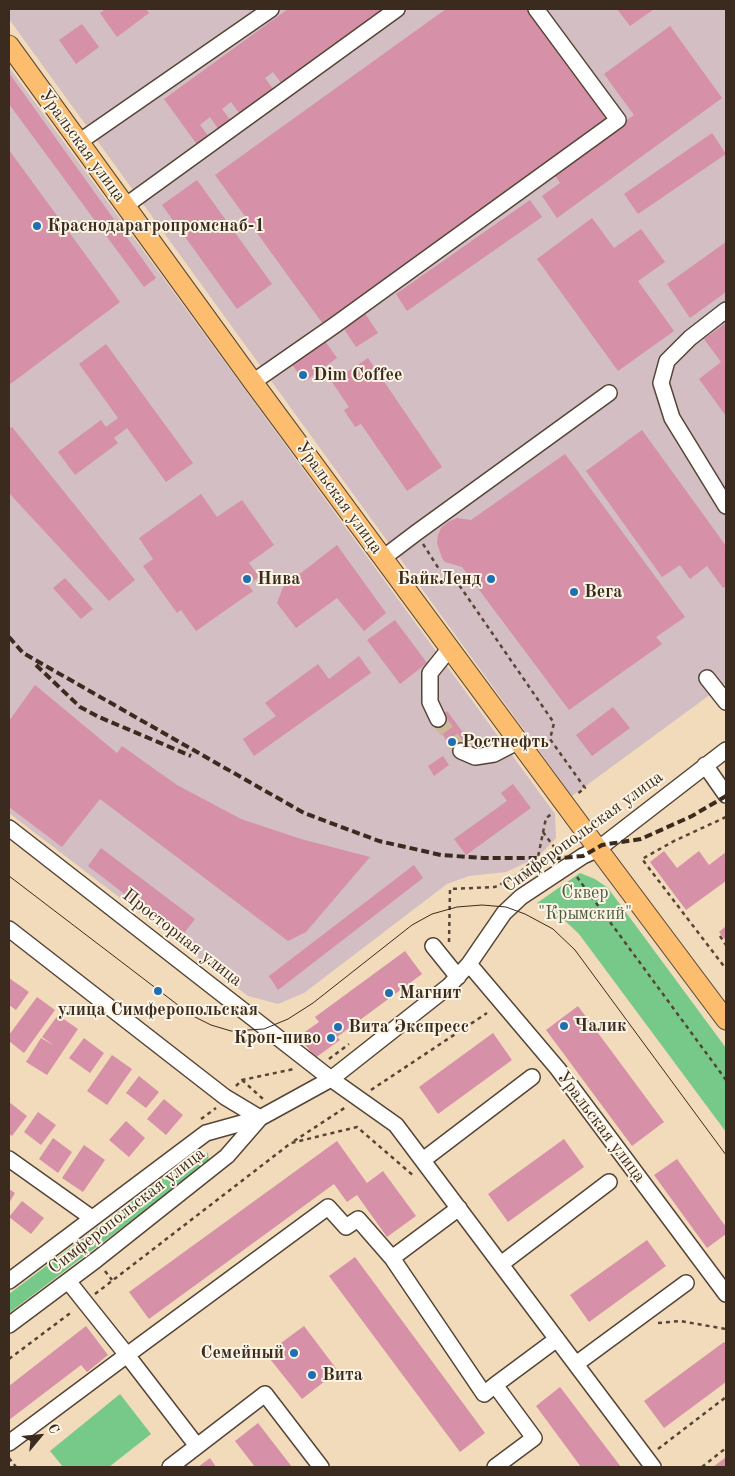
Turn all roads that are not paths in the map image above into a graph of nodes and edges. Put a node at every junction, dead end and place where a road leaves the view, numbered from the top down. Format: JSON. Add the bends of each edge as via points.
{"nodes":[{"id":1,"x":271,"y":9,"type":"edge"},
{"id":2,"x":397,"y":9,"type":"edge"},
{"id":3,"x":536,"y":9,"type":"edge"},
{"id":4,"x":9,"y":36,"type":"edge"},
{"id":5,"x":9,"y":45,"type":"edge"},
{"id":6,"x":81,"y":141,"type":"junction"},
{"id":7,"x":127,"y":204,"type":"junction"},
{"id":8,"x":726,"y":310,"type":"edge"},
{"id":9,"x":256,"y":380,"type":"junction"},
{"id":10,"x":609,"y":393,"type":"dead end"},
{"id":11,"x":726,"y":506,"type":"edge"},
{"id":12,"x":386,"y":556,"type":"junction"},
{"id":13,"x":450,"y":648,"type":"junction"},
{"id":14,"x":707,"y":678,"type":"dead end"},
{"id":15,"x":726,"y":702,"type":"edge"},
{"id":16,"x":438,"y":719,"type":"tunnel mouth"},
{"id":17,"x":519,"y":741,"type":"junction"},
{"id":18,"x":726,"y":750,"type":"edge"},
{"id":19,"x":461,"y":751,"type":"tunnel mouth"},
{"id":20,"x":705,"y":766,"type":"junction"},
{"id":21,"x":726,"y":795,"type":"edge"},
{"id":22,"x":567,"y":802,"type":"junction"},
{"id":23,"x":9,"y":828,"type":"edge"},
{"id":24,"x":600,"y":847,"type":"junction"},
{"id":25,"x":9,"y":928,"type":"edge"},
{"id":26,"x":433,"y":946,"type":"dead end"},
{"id":27,"x":469,"y":964,"type":"junction"},
{"id":28,"x":458,"y":977,"type":"junction"},
{"id":29,"x":726,"y":1009,"type":"edge"},
{"id":30,"x":726,"y":1020,"type":"edge"},
{"id":31,"x":532,"y":1077,"type":"dead end"},
{"id":32,"x":331,"y":1079,"type":"junction"},
{"id":33,"x":260,"y":1118,"type":"junction"},
{"id":34,"x":9,"y":1159,"type":"edge"},
{"id":35,"x":423,"y":1160,"type":"junction"},
{"id":36,"x":609,"y":1182,"type":"dead end"},
{"id":37,"x":459,"y":1208,"type":"junction"},
{"id":38,"x":92,"y":1218,"type":"junction"},
{"id":39,"x":392,"y":1258,"type":"junction"},
{"id":40,"x":501,"y":1264,"type":"junction"},
{"id":41,"x":9,"y":1281,"type":"edge"},
{"id":42,"x":68,"y":1281,"type":"junction"},
{"id":43,"x":686,"y":1283,"type":"dead end"},
{"id":44,"x":726,"y":1294,"type":"edge"},
{"id":45,"x":9,"y":1325,"type":"edge"},
{"id":46,"x":558,"y":1340,"type":"junction"},
{"id":47,"x":127,"y":1355,"type":"junction"},
{"id":48,"x":576,"y":1364,"type":"junction"},
{"id":49,"x":495,"y":1385,"type":"junction"},
{"id":50,"x":9,"y":1443,"type":"edge"},
{"id":51,"x":197,"y":1446,"type":"junction"},
{"id":52,"x":650,"y":1463,"type":"edge"},
{"id":53,"x":170,"y":1467,"type":"edge"},
{"id":54,"x":322,"y":1467,"type":"edge"},
{"id":55,"x":495,"y":1467,"type":"edge"}],
"edges":[{"from":1,"to":6,"type":"street"},
{"from":2,"to":7,"type":"street"},
{"from":3,"to":9,"type":"street","via":[[618,120]]},
{"from":4,"to":6,"type":"main road","name":"Уральская улица"},
{"from":5,"to":6,"type":"main road","name":"Уральская улица"},
{"from":6,"to":7,"type":"main road","name":"Уральская улица"},
{"from":7,"to":9,"type":"main road","name":"Уральская улица"},
{"from":8,"to":11,"type":"street","via":[[667,361],[662,383],[672,418]]},
{"from":9,"to":12,"type":"main road","name":"Уральская улица"},
{"from":10,"to":12,"type":"street"},
{"from":12,"to":13,"type":"main road","name":"Уральская улица"},
{"from":12,"to":22,"type":"main road","name":"Уральская улица"},
{"from":13,"to":16,"type":"street","via":[[430,673],[430,702]]},
{"from":13,"to":17,"type":"main road","name":"Уральская улица"},
{"from":14,"to":15,"type":"street"},
{"from":17,"to":19,"type":"street","via":[[494,754],[475,757]]},
{"from":17,"to":22,"type":"main road","name":"Уральская улица"},
{"from":18,"to":20,"type":"street","name":"Симферопольская улица"},
{"from":20,"to":21,"type":"street"},
{"from":20,"to":24,"type":"street","name":"Симферопольская улица"},
{"from":22,"to":24,"type":"main road","name":"Уральская улица"},
{"from":23,"to":32,"type":"street","name":"Просторная улица"},
{"from":24,"to":27,"type":"street","name":"Симферопольская улица","via":[[521,897],[509,908]]},
{"from":24,"to":29,"type":"main road","name":"Уральская улица"},
{"from":24,"to":30,"type":"main road","name":"Уральская улица"},
{"from":25,"to":33,"type":"street","via":[[225,1097]]},
{"from":26,"to":28,"type":"street"},
{"from":27,"to":28,"type":"street","name":"Симферопольская улица"},
{"from":27,"to":44,"type":"street","name":"Уральская улица","via":[[558,1069]]},
{"from":28,"to":32,"type":"street","name":"Симферопольская улица"},
{"from":31,"to":35,"type":"street"},
{"from":32,"to":33,"type":"street","name":"Симферопольская улица"},
{"from":32,"to":35,"type":"street","name":"Просторная улица","via":[[396,1125]]},
{"from":33,"to":38,"type":"street","name":"Симферопольская улица","via":[[206,1133]]},
{"from":33,"to":42,"type":"street","name":"Симферопольская улица","via":[[227,1156]]},
{"from":34,"to":38,"type":"street"},
{"from":35,"to":37,"type":"street","name":"Просторная улица"},
{"from":36,"to":40,"type":"street"},
{"from":37,"to":39,"type":"street"},
{"from":37,"to":40,"type":"street","name":"Просторная улица"},
{"from":38,"to":41,"type":"street","name":"Симферопольская улица"},
{"from":39,"to":47,"type":"street","via":[[358,1219],[346,1228],[328,1207]]},
{"from":39,"to":49,"type":"street","via":[[484,1394]]},
{"from":40,"to":46,"type":"street","name":"Просторная улица"},
{"from":42,"to":45,"type":"street","name":"Симферопольская улица"},
{"from":42,"to":47,"type":"street"},
{"from":43,"to":48,"type":"street"},
{"from":46,"to":48,"type":"street","name":"Просторная улица"},
{"from":46,"to":49,"type":"street"},
{"from":47,"to":50,"type":"street"},
{"from":47,"to":51,"type":"street"},
{"from":48,"to":52,"type":"street","name":"Просторная улица"},
{"from":49,"to":55,"type":"street","via":[[534,1438]]},
{"from":51,"to":53,"type":"street"},
{"from":51,"to":54,"type":"street","via":[[266,1394]]}]}
